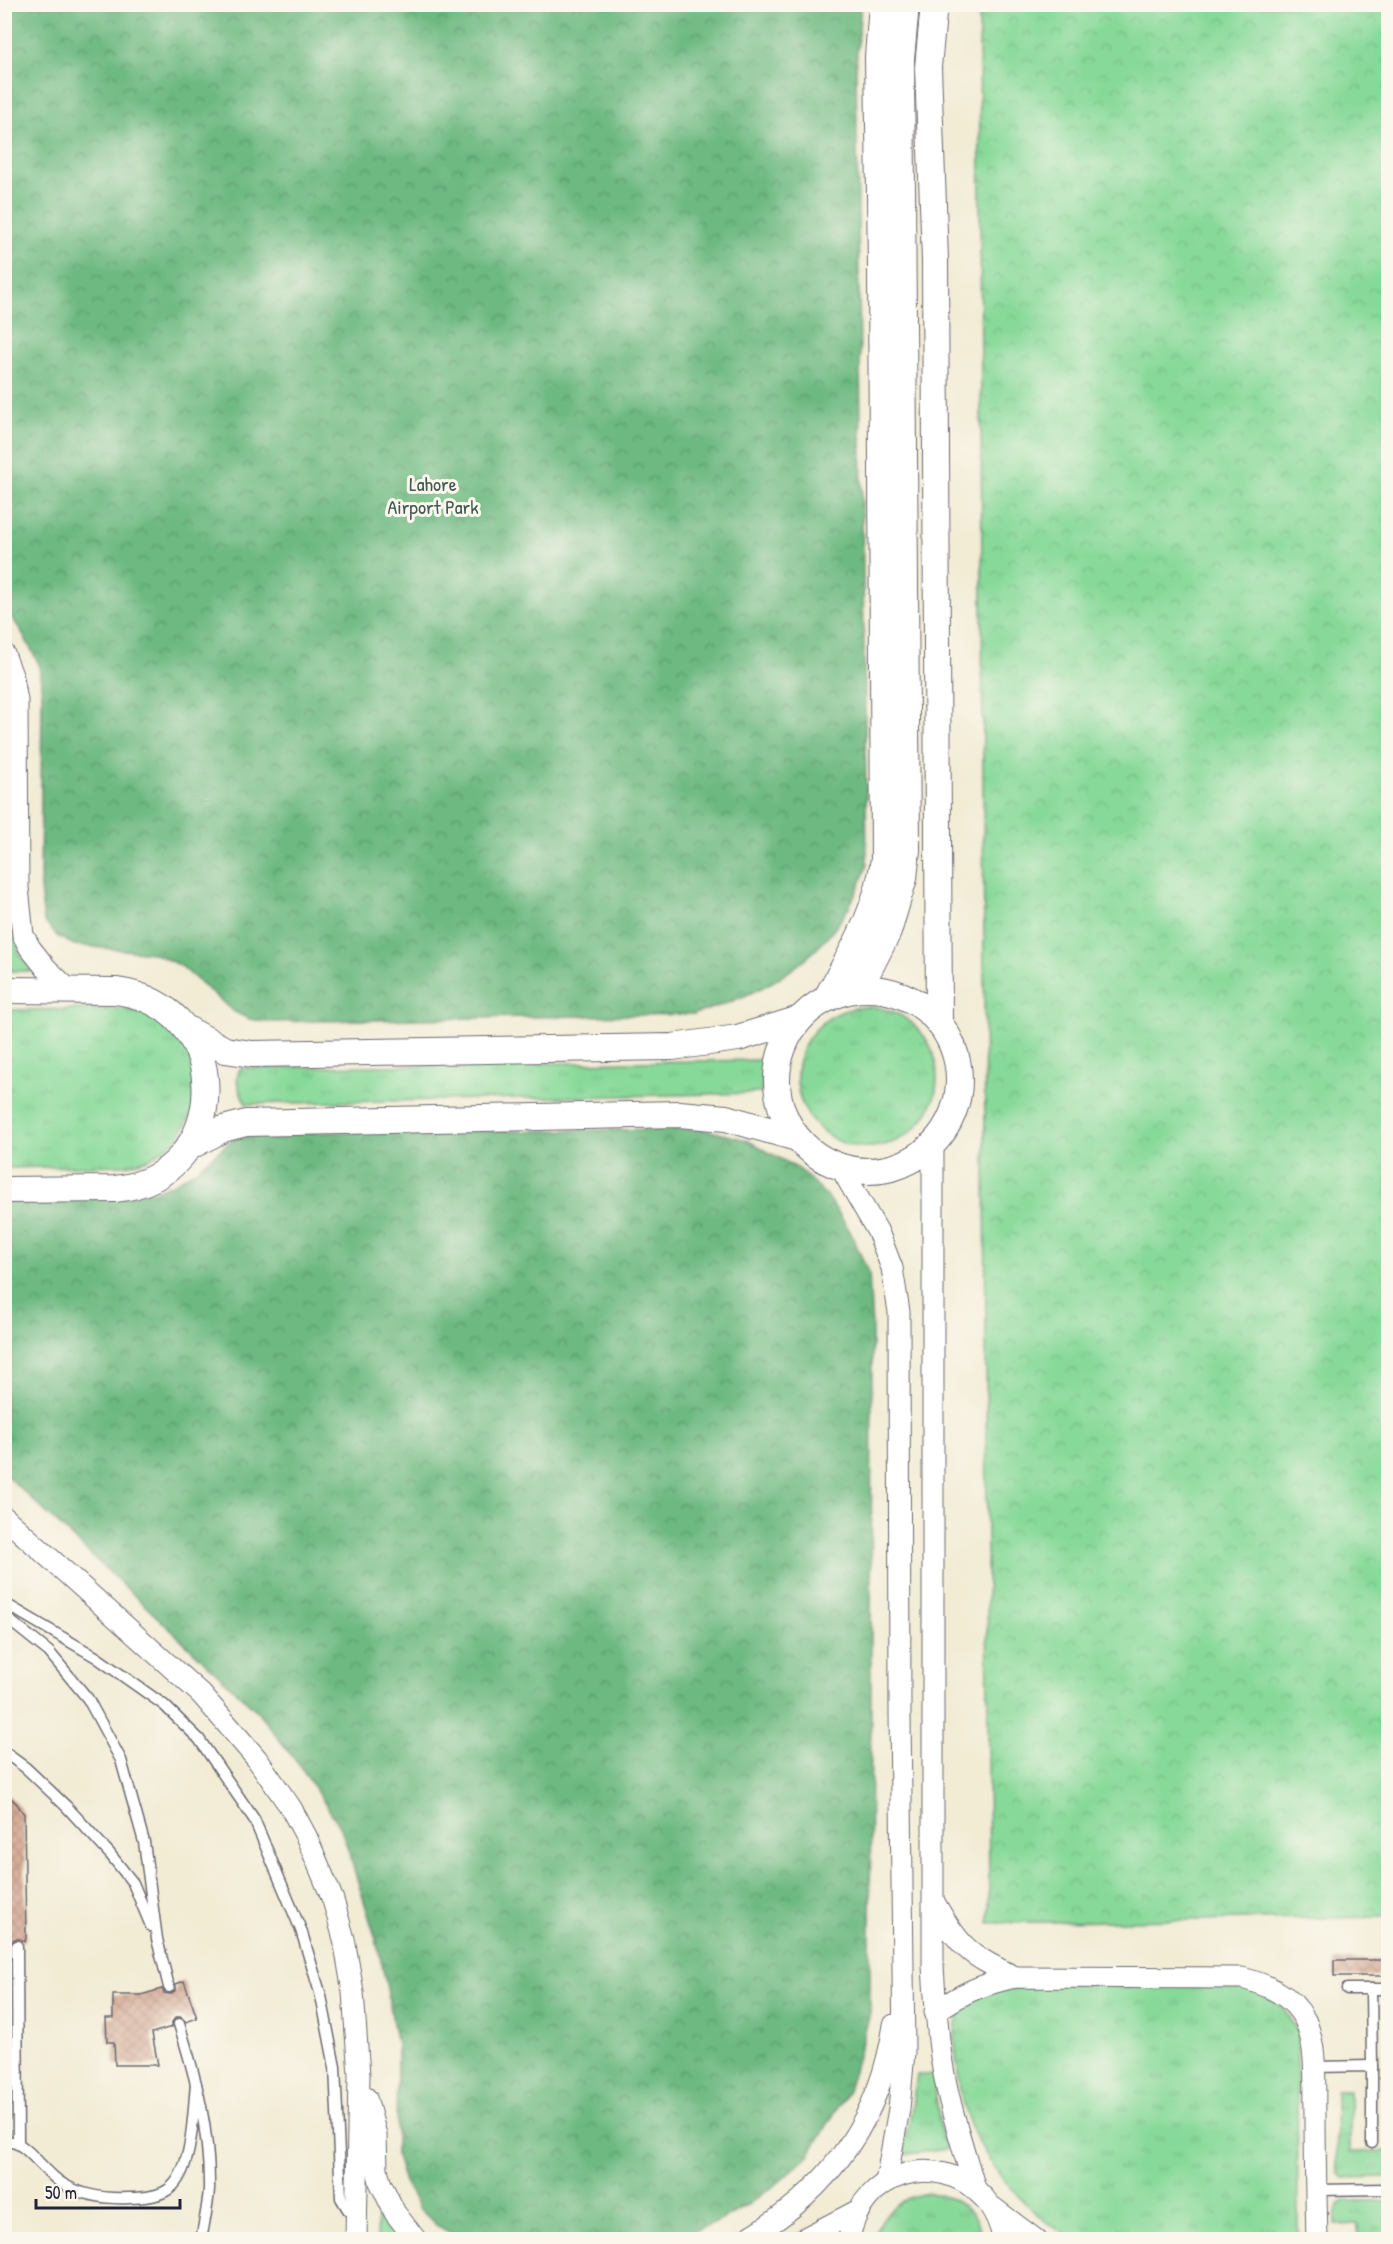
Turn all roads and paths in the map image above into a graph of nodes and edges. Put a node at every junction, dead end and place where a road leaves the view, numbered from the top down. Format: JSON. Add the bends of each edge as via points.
{"nodes":[{"id":1,"x":882,"y":4,"type":"edge"},
{"id":2,"x":906,"y":4,"type":"edge"},
{"id":3,"x":934,"y":4,"type":"edge"},
{"id":4,"x":4,"y":654,"type":"edge"},
{"id":5,"x":859,"y":989,"type":"junction"},
{"id":6,"x":4,"y":990,"type":"edge"},
{"id":7,"x":69,"y":990,"type":"junction"},
{"id":8,"x":826,"y":999,"type":"junction"},
{"id":9,"x":800,"y":1019,"type":"junction"},
{"id":10,"x":939,"y":1023,"type":"junction"},
{"id":11,"x":187,"y":1029,"type":"junction"},
{"id":12,"x":797,"y":1137,"type":"junction"},
{"id":13,"x":933,"y":1144,"type":"junction"},
{"id":14,"x":189,"y":1147,"type":"junction"},
{"id":15,"x":841,"y":1168,"type":"junction"},
{"id":16,"x":4,"y":1190,"type":"edge"},
{"id":17,"x":4,"y":1517,"type":"edge"},
{"id":18,"x":4,"y":1603,"type":"edge"},
{"id":19,"x":4,"y":1616,"type":"edge"},
{"id":20,"x":4,"y":1752,"type":"edge"},
{"id":21,"x":934,"y":1902,"type":"junction"},
{"id":22,"x":157,"y":1939,"type":"junction"},
{"id":23,"x":17,"y":1946,"type":"dead end"},
{"id":24,"x":903,"y":1966,"type":"junction"},
{"id":25,"x":1015,"y":1977,"type":"junction"},
{"id":26,"x":169,"y":1987,"type":"dead end"},
{"id":27,"x":1347,"y":1989,"type":"dead end"},
{"id":28,"x":1371,"y":1989,"type":"junction"},
{"id":29,"x":1389,"y":1989,"type":"edge"},
{"id":30,"x":935,"y":2012,"type":"junction"},
{"id":31,"x":180,"y":2024,"type":"dead end"},
{"id":32,"x":1372,"y":2066,"type":"junction"},
{"id":33,"x":1314,"y":2067,"type":"junction"},
{"id":34,"x":359,"y":2075,"type":"junction"},
{"id":35,"x":196,"y":2084,"type":"junction"},
{"id":36,"x":4,"y":2141,"type":"edge"},
{"id":37,"x":1372,"y":2143,"type":"dead end"},
{"id":38,"x":18,"y":2144,"type":"junction"},
{"id":39,"x":886,"y":2182,"type":"junction"},
{"id":40,"x":975,"y":2188,"type":"junction"},
{"id":41,"x":1389,"y":2189,"type":"edge"},
{"id":42,"x":1316,"y":2190,"type":"junction"},
{"id":43,"x":989,"y":2204,"type":"junction"},
{"id":44,"x":857,"y":2211,"type":"junction"},
{"id":45,"x":357,"y":2232,"type":"edge"},
{"id":46,"x":201,"y":2240,"type":"edge"},
{"id":47,"x":416,"y":2240,"type":"edge"},
{"id":48,"x":745,"y":2240,"type":"edge"},
{"id":49,"x":801,"y":2240,"type":"edge"},
{"id":50,"x":849,"y":2240,"type":"edge"},
{"id":51,"x":1003,"y":2240,"type":"edge"},
{"id":52,"x":1036,"y":2240,"type":"edge"},
{"id":53,"x":1317,"y":2240,"type":"edge"}],
"edges":[{"from":1,"to":8,"type":"street","via":[[878,57],[884,859],[876,901],[866,927]]},
{"from":2,"to":5,"type":"street","via":[[901,59],[907,850],[904,878],[891,923]]},
{"from":3,"to":10,"type":"street","via":[[928,67],[935,272]]},
{"from":4,"to":7,"type":"street","via":[[17,701],[18,888],[23,935],[45,968]]},
{"from":5,"to":8,"type":"street"},
{"from":5,"to":10,"type":"street","via":[[903,996],[923,1007]]},
{"from":6,"to":7,"type":"street"},
{"from":7,"to":11,"type":"street","via":[[132,993],[160,1005]]},
{"from":8,"to":9,"type":"street"},
{"from":9,"to":11,"type":"street","via":[[738,1038],[672,1047],[252,1054],[225,1050]]},
{"from":9,"to":12,"type":"street","via":[[786,1040],[778,1065],[777,1090],[783,1115]]},
{"from":10,"to":13,"type":"street","via":[[957,1063],[958,1084],[955,1106]]},
{"from":11,"to":14,"type":"street","via":[[203,1062],[206,1083],[202,1117]]},
{"from":12,"to":14,"type":"street","via":[[726,1118],[680,1114],[246,1123],[223,1129]]},
{"from":12,"to":15,"type":"street","via":[[817,1156]]},
{"from":13,"to":15,"type":"street","via":[[910,1161],[890,1168]]},
{"from":13,"to":21,"type":"street"},
{"from":14,"to":16,"type":"street","via":[[162,1174],[128,1188]]},
{"from":15,"to":24,"type":"street","via":[[878,1232],[892,1268],[899,1312]]},
{"from":17,"to":34,"type":"street","via":[[201,1694],[257,1759],[291,1809],[321,1869],[344,1939],[353,1992]]},
{"from":18,"to":45,"type":"lane","via":[[96,1657],[164,1706],[199,1739],[255,1819],[301,1930],[321,1996],[334,2067],[341,2198]]},
{"from":19,"to":22,"type":"lane","via":[[49,1652],[88,1699],[121,1760],[144,1842]]},
{"from":20,"to":22,"type":"lane","via":[[66,1806],[110,1854],[133,1883]]},
{"from":21,"to":25,"type":"street","via":[[966,1950]]},
{"from":21,"to":30,"type":"street"},
{"from":22,"to":26,"type":"lane"},
{"from":23,"to":38,"type":"lane"},
{"from":24,"to":39,"type":"street","via":[[904,2052]]},
{"from":24,"to":48,"type":"street","via":[[891,2045],[877,2095],[861,2130],[836,2166],[796,2206]]},
{"from":25,"to":30,"type":"street","via":[[963,1993]]},
{"from":25,"to":33,"type":"street","via":[[1242,1978],[1267,1984],[1287,1998],[1304,2018],[1312,2038]]},
{"from":27,"to":28,"type":"lane"},
{"from":28,"to":29,"type":"lane"},
{"from":28,"to":32,"type":"lane"},
{"from":30,"to":40,"type":"street","via":[[951,2107]]},
{"from":31,"to":35,"type":"lane"},
{"from":32,"to":33,"type":"lane"},
{"from":32,"to":37,"type":"lane"},
{"from":33,"to":42,"type":"street"},
{"from":34,"to":45,"type":"street"},
{"from":34,"to":47,"type":"street","via":[[376,2135],[380,2182],[395,2213]]},
{"from":35,"to":38,"type":"lane","via":[[186,2162],[179,2180],[159,2194],[111,2199],[92,2196],[60,2182]]},
{"from":35,"to":46,"type":"lane","via":[[206,2133],[209,2190]]},
{"from":36,"to":38,"type":"lane"},
{"from":39,"to":40,"type":"street","via":[[922,2171],[950,2175]]},
{"from":39,"to":44,"type":"street"},
{"from":40,"to":43,"type":"street"},
{"from":41,"to":42,"type":"lane"},
{"from":42,"to":53,"type":"street"},
{"from":43,"to":51,"type":"street"},
{"from":43,"to":52,"type":"street"},
{"from":44,"to":49,"type":"street"},
{"from":44,"to":50,"type":"street"}]}
